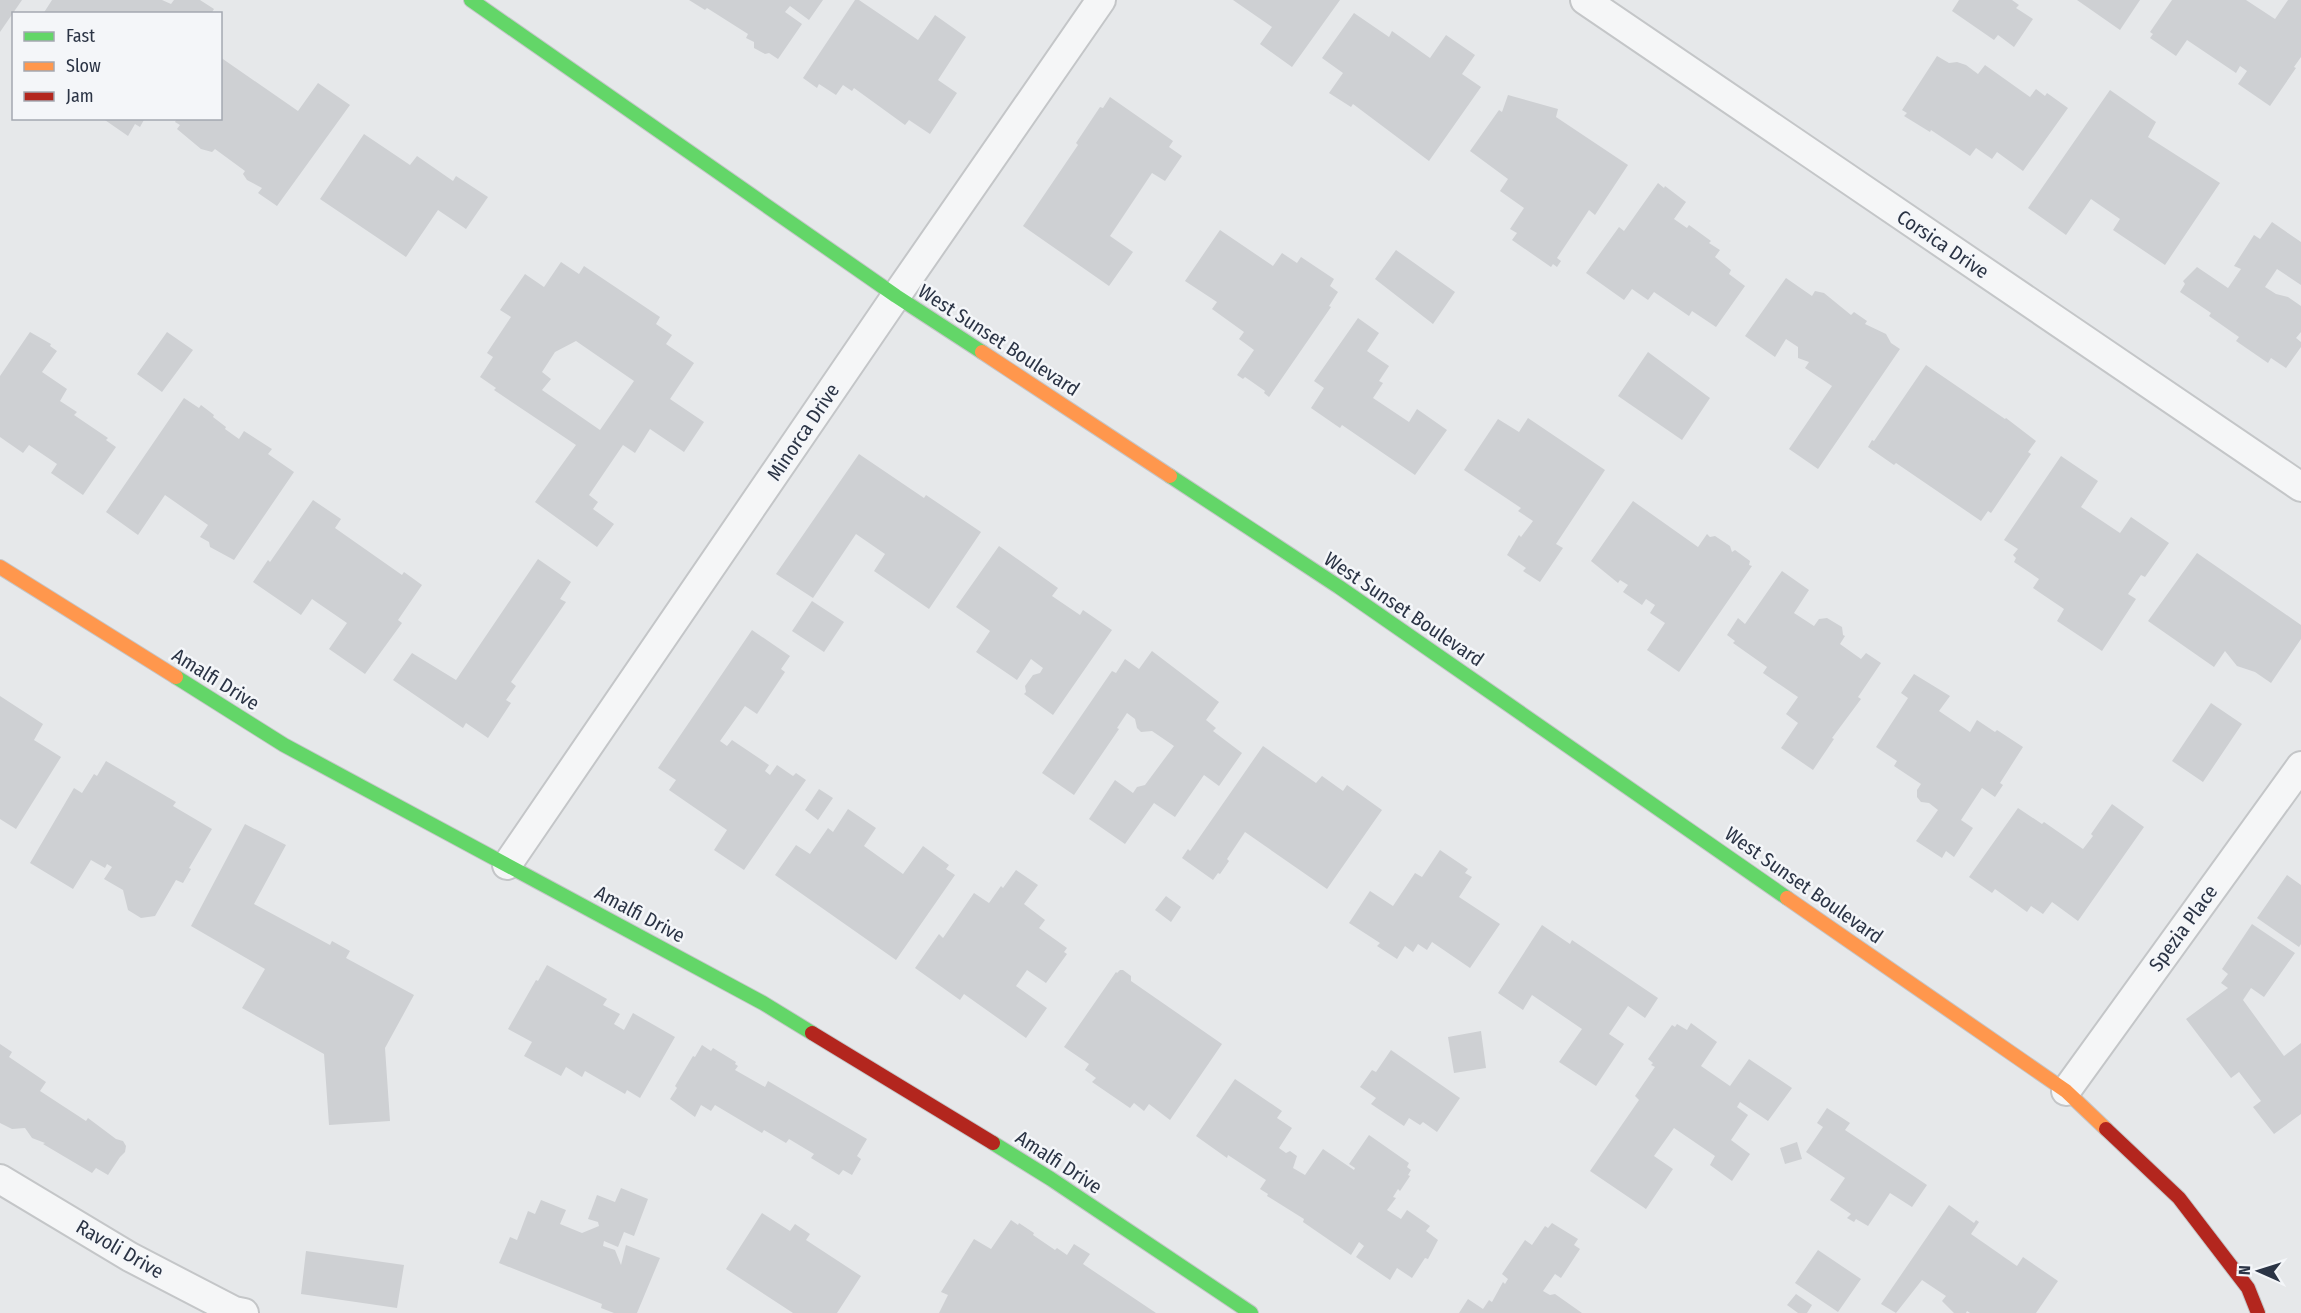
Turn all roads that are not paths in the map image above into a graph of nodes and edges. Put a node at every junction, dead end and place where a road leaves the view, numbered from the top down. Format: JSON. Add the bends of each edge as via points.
{"nodes":[{"id":1,"x":471,"y":0,"type":"edge"},
{"id":2,"x":1101,"y":0,"type":"edge"},
{"id":3,"x":1585,"y":0,"type":"edge"},
{"id":4,"x":896,"y":296,"type":"junction"},
{"id":5,"x":2301,"y":488,"type":"edge"},
{"id":6,"x":0,"y":567,"type":"edge"},
{"id":7,"x":2301,"y":766,"type":"edge"},
{"id":8,"x":507,"y":865,"type":"junction"},
{"id":9,"x":2066,"y":1090,"type":"junction"},
{"id":10,"x":0,"y":1179,"type":"edge"},
{"id":11,"x":244,"y":1313,"type":"edge"},
{"id":12,"x":1251,"y":1313,"type":"edge"},
{"id":13,"x":2258,"y":1313,"type":"edge"}],
"edges":[{"from":1,"to":4,"type":"main road","name":"West Sunset Boulevard"},
{"from":2,"to":4,"type":"street","name":"Minorca Drive"},
{"from":3,"to":5,"type":"street","name":"Corsica Drive"},
{"from":4,"to":8,"type":"street","name":"Minorca Drive"},
{"from":4,"to":9,"type":"main road","name":"West Sunset Boulevard","via":[[1339,587]]},
{"from":6,"to":8,"type":"main road","name":"Amalfi Drive","via":[[284,745]]},
{"from":7,"to":9,"type":"street","name":"Spezia Place"},
{"from":8,"to":12,"type":"main road","name":"Amalfi Drive","via":[[763,1003],[1051,1179]]},
{"from":9,"to":13,"type":"main road","name":"West Sunset Boulevard","via":[[2179,1198],[2248,1288]]},
{"from":10,"to":11,"type":"street","name":"Ravoli Drive","via":[[130,1257]]}]}
